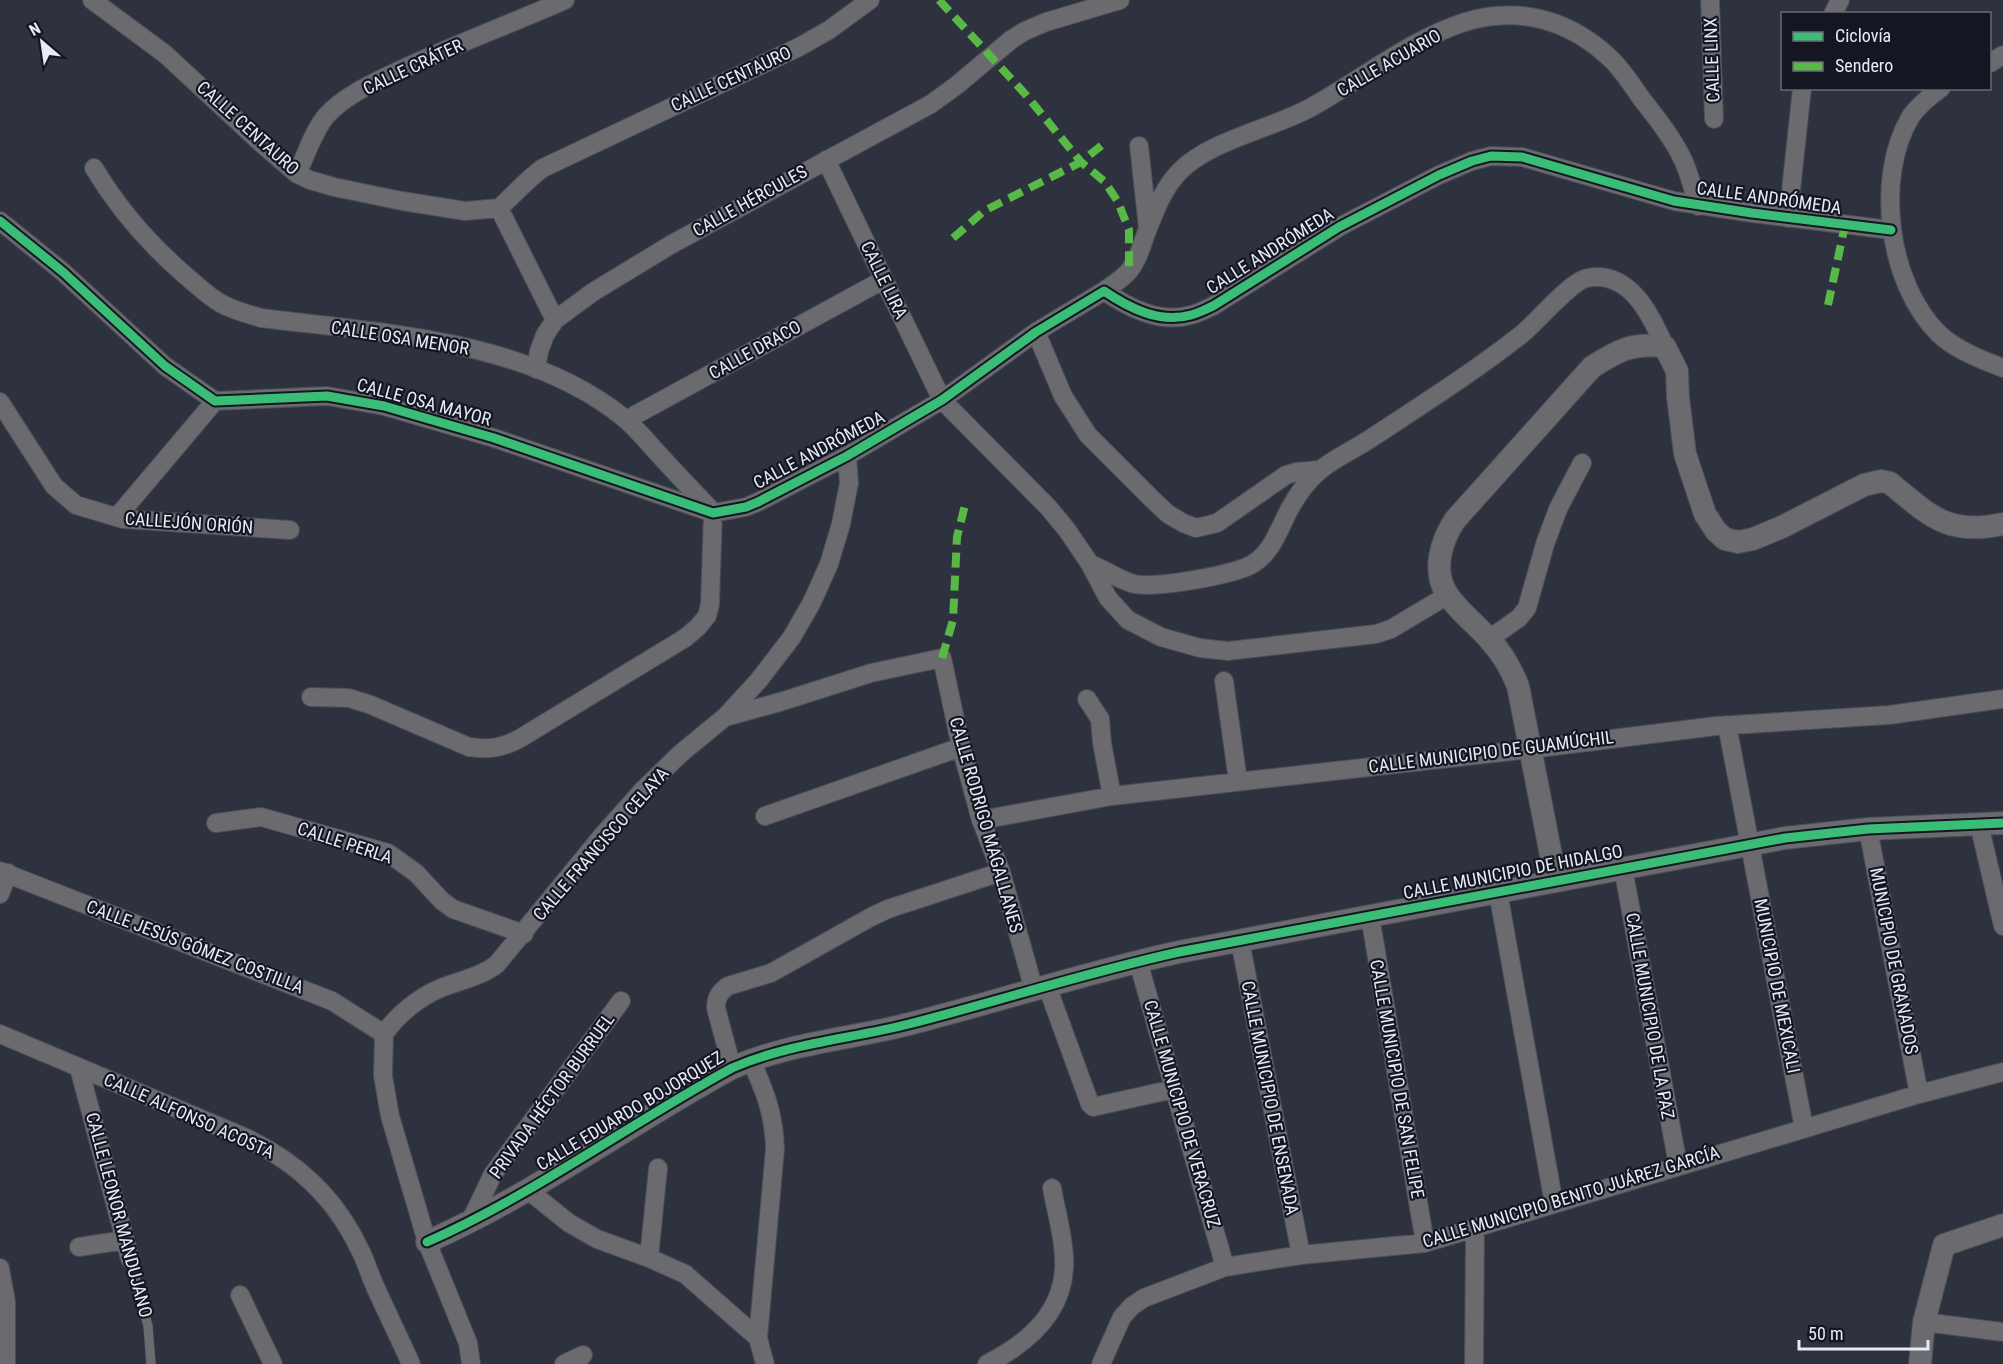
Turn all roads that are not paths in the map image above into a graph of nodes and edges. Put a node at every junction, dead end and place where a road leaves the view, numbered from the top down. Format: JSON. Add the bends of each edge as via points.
{"nodes":[{"id":1,"x":92,"y":0,"type":"edge"},
{"id":2,"x":565,"y":0,"type":"edge"},
{"id":3,"x":870,"y":0,"type":"edge"},
{"id":4,"x":1120,"y":0,"type":"edge"},
{"id":5,"x":1710,"y":0,"type":"edge"},
{"id":6,"x":1802,"y":90,"type":"edge"},
{"id":7,"x":1938,"y":90,"type":"edge"},
{"id":8,"x":1714,"y":119,"type":"dead end"},
{"id":9,"x":1139,"y":146,"type":"dead end"},
{"id":10,"x":826,"y":160,"type":"junction"},
{"id":11,"x":94,"y":168,"type":"dead end"},
{"id":12,"x":297,"y":174,"type":"junction"},
{"id":13,"x":1698,"y":206,"type":"junction"},
{"id":14,"x":499,"y":208,"type":"junction"},
{"id":15,"x":1788,"y":218,"type":"junction"},
{"id":16,"x":0,"y":220,"type":"edge"},
{"id":17,"x":1148,"y":230,"type":"junction"},
{"id":18,"x":1891,"y":230,"type":"junction"},
{"id":19,"x":883,"y":280,"type":"junction"},
{"id":20,"x":1104,"y":291,"type":"junction"},
{"id":21,"x":555,"y":321,"type":"junction"},
{"id":22,"x":1036,"y":332,"type":"junction"},
{"id":23,"x":1665,"y":347,"type":"junction"},
{"id":24,"x":2003,"y":368,"type":"edge"},
{"id":25,"x":536,"y":369,"type":"junction"},
{"id":26,"x":942,"y":400,"type":"junction"},
{"id":27,"x":215,"y":401,"type":"junction"},
{"id":28,"x":0,"y":402,"type":"edge"},
{"id":29,"x":626,"y":420,"type":"junction"},
{"id":30,"x":847,"y":456,"type":"junction"},
{"id":31,"x":1582,"y":463,"type":"dead end"},
{"id":32,"x":1319,"y":470,"type":"junction"},
{"id":33,"x":713,"y":513,"type":"junction"},
{"id":34,"x":117,"y":517,"type":"junction"},
{"id":35,"x":2003,"y":524,"type":"edge"},
{"id":36,"x":290,"y":530,"type":"dead end"},
{"id":37,"x":1090,"y":564,"type":"junction"},
{"id":38,"x":1448,"y":596,"type":"junction"},
{"id":39,"x":1489,"y":639,"type":"junction"},
{"id":40,"x":1224,"y":681,"type":"dead end"},
{"id":41,"x":311,"y":697,"type":"dead end"},
{"id":42,"x":1087,"y":699,"type":"dead end"},
{"id":43,"x":2003,"y":699,"type":"edge"},
{"id":44,"x":724,"y":717,"type":"junction"},
{"id":45,"x":1727,"y":725,"type":"junction"},
{"id":46,"x":961,"y":747,"type":"junction"},
{"id":47,"x":1531,"y":749,"type":"junction"},
{"id":48,"x":1238,"y":781,"type":"junction"},
{"id":49,"x":1112,"y":796,"type":"junction"},
{"id":50,"x":765,"y":816,"type":"dead end"},
{"id":51,"x":981,"y":820,"type":"junction"},
{"id":52,"x":216,"y":823,"type":"dead end"},
{"id":53,"x":2003,"y":823,"type":"edge"},
{"id":54,"x":1979,"y":825,"type":"junction"},
{"id":55,"x":1868,"y":829,"type":"junction"},
{"id":56,"x":1750,"y":844,"type":"junction"},
{"id":57,"x":1623,"y":868,"type":"junction"},
{"id":58,"x":4,"y":872,"type":"edge"},
{"id":59,"x":1000,"y":872,"type":"junction"},
{"id":60,"x":1556,"y":880,"type":"junction"},
{"id":61,"x":1498,"y":892,"type":"junction"},
{"id":62,"x":0,"y":894,"type":"edge"},
{"id":63,"x":1370,"y":916,"type":"junction"},
{"id":64,"x":2003,"y":926,"type":"edge"},
{"id":65,"x":524,"y":934,"type":"junction"},
{"id":66,"x":1240,"y":941,"type":"junction"},
{"id":67,"x":1138,"y":961,"type":"junction"},
{"id":68,"x":1041,"y":988,"type":"junction"},
{"id":69,"x":621,"y":1001,"type":"dead end"},
{"id":70,"x":0,"y":1034,"type":"edge"},
{"id":71,"x":384,"y":1034,"type":"junction"},
{"id":72,"x":742,"y":1064,"type":"junction"},
{"id":73,"x":79,"y":1068,"type":"junction"},
{"id":74,"x":2003,"y":1072,"type":"edge"},
{"id":75,"x":1174,"y":1089,"type":"junction"},
{"id":76,"x":1919,"y":1094,"type":"junction"},
{"id":77,"x":1804,"y":1128,"type":"junction"},
{"id":78,"x":1678,"y":1165,"type":"junction"},
{"id":79,"x":658,"y":1168,"type":"dead end"},
{"id":80,"x":1052,"y":1188,"type":"dead end"},
{"id":81,"x":529,"y":1191,"type":"junction"},
{"id":82,"x":1554,"y":1204,"type":"junction"},
{"id":83,"x":469,"y":1224,"type":"junction"},
{"id":84,"x":2003,"y":1225,"type":"edge"},
{"id":85,"x":1474,"y":1229,"type":"junction"},
{"id":86,"x":124,"y":1240,"type":"junction"},
{"id":87,"x":428,"y":1242,"type":"junction"},
{"id":88,"x":1425,"y":1243,"type":"junction"},
{"id":89,"x":80,"y":1247,"type":"dead end"},
{"id":90,"x":1301,"y":1255,"type":"junction"},
{"id":91,"x":649,"y":1258,"type":"junction"},
{"id":92,"x":130,"y":1259,"type":"joint"},
{"id":93,"x":1225,"y":1267,"type":"junction"},
{"id":94,"x":0,"y":1268,"type":"edge"},
{"id":95,"x":240,"y":1295,"type":"dead end"},
{"id":96,"x":1924,"y":1322,"type":"junction"},
{"id":97,"x":2003,"y":1332,"type":"edge"},
{"id":98,"x":758,"y":1338,"type":"junction"},
{"id":99,"x":583,"y":1355,"type":"dead end"},
{"id":100,"x":760,"y":1362,"type":"edge"},
{"id":101,"x":6,"y":1364,"type":"edge"},
{"id":102,"x":151,"y":1364,"type":"edge"},
{"id":103,"x":273,"y":1364,"type":"edge"},
{"id":104,"x":411,"y":1364,"type":"edge"},
{"id":105,"x":471,"y":1364,"type":"edge"},
{"id":106,"x":564,"y":1364,"type":"edge"},
{"id":107,"x":987,"y":1364,"type":"edge"},
{"id":108,"x":1101,"y":1364,"type":"edge"},
{"id":109,"x":1474,"y":1364,"type":"edge"},
{"id":110,"x":1920,"y":1364,"type":"edge"}],
"edges":[{"from":1,"to":12,"type":"street","name":"CALLE CENTAURO","via":[[165,54]]},
{"from":2,"to":12,"type":"street","name":"CALLE CRÁTER","via":[[429,56],[342,102],[316,133]]},
{"from":3,"to":14,"type":"street","name":"CALLE CENTAURO","via":[[799,47],[543,168]]},
{"from":4,"to":10,"type":"street","name":"CALLE HÉRCULES","via":[[1025,31],[931,104]]},
{"from":5,"to":8,"type":"street","name":"CALLE LINX"},
{"from":6,"to":15,"type":"street"},
{"from":7,"to":18,"type":"street","via":[[1912,115],[1897,150],[1892,176]]},
{"from":9,"to":17,"type":"street"},
{"from":10,"to":19,"type":"street","name":"CALLE LIRA"},
{"from":10,"to":21,"type":"street","name":"CALLE HÉRCULES","via":[[672,244],[593,292]]},
{"from":11,"to":25,"type":"street","name":"CALLE OSA MENOR","via":[[120,209],[150,244],[209,296],[237,311],[261,318],[467,347]]},
{"from":12,"to":14,"type":"street","name":"CALLE CENTAURO","via":[[334,187],[402,201],[465,211]]},
{"from":13,"to":15,"type":"street","name":"CALLE ANDRÓMEDA"},
{"from":13,"to":17,"type":"street","name":"CALLE ACUARIO","via":[[1674,143],[1614,63],[1580,35],[1548,20],[1505,14],[1445,30],[1308,110],[1198,158],[1180,171],[1164,193]]},
{"from":13,"to":20,"type":"street","name":"CALLE ANDRÓMEDA","via":[[1522,157],[1491,156],[1439,175],[1339,227],[1213,306],[1191,315],[1173,318],[1147,313],[1129,308]]},
{"from":14,"to":21,"type":"street"},
{"from":15,"to":18,"type":"street","name":"CALLE ANDRÓMEDA"},
{"from":16,"to":27,"type":"street","via":[[165,366]]},
{"from":17,"to":20,"type":"street","name":"CALLE ACUARIO","via":[[1129,271]]},
{"from":18,"to":24,"type":"street","via":[[1906,279],[1919,307],[1938,333],[1951,344]]},
{"from":19,"to":26,"type":"street","name":"CALLE LIRA"},
{"from":19,"to":29,"type":"street","name":"CALLE DRACO"},
{"from":20,"to":22,"type":"street","name":"CALLE ANDRÓMEDA"},
{"from":21,"to":25,"type":"street","name":"CALLE HÉRCULES","via":[[545,335]]},
{"from":22,"to":26,"type":"street","name":"CALLE ANDRÓMEDA"},
{"from":22,"to":32,"type":"street","via":[[1063,396],[1088,435],[1168,514],[1183,523],[1196,528],[1217,524],[1287,475]]},
{"from":23,"to":32,"type":"street","via":[[1653,320],[1634,294],[1613,280],[1585,278],[1494,355]]},
{"from":23,"to":35,"type":"street","via":[[1677,371],[1685,454],[1705,514],[1725,539],[1738,542],[1753,538],[1864,485],[1881,481],[1890,483],[1947,525]]},
{"from":23,"to":38,"type":"street","via":[[1646,344],[1629,348],[1592,367],[1455,520],[1447,532],[1440,562],[1440,577]]},
{"from":25,"to":29,"type":"street","name":"CALLE OSA MENOR","via":[[569,382]]},
{"from":26,"to":30,"type":"street","name":"CALLE ANDRÓMEDA"},
{"from":26,"to":37,"type":"street","name":"CALLE LIRA","via":[[1048,507]]},
{"from":27,"to":33,"type":"street","name":"CALLE OSA MAYOR","via":[[327,396],[384,406],[494,438]]},
{"from":27,"to":34,"type":"street"},
{"from":28,"to":34,"type":"street","name":"CALLEJÓN ORIÓN","via":[[54,486],[76,506]]},
{"from":29,"to":33,"type":"street","name":"CALLE OSA MENOR"},
{"from":30,"to":33,"type":"street","name":"CALLE ANDRÓMEDA","via":[[758,502]]},
{"from":30,"to":44,"type":"street","name":"CALLE FRANCISCO CELAYA","via":[[849,483],[841,524],[812,602],[792,637]]},
{"from":31,"to":39,"type":"street","via":[[1558,509],[1527,608]]},
{"from":32,"to":37,"type":"street","via":[[1297,497],[1270,548],[1244,569],[1144,585]]},
{"from":33,"to":41,"type":"street","via":[[710,604],[698,627],[501,748],[469,747],[349,698]]},
{"from":34,"to":36,"type":"street","name":"CALLEJÓN ORIÓN"},
{"from":37,"to":38,"type":"street","name":"CALLE LIRA","via":[[1108,598],[1128,621],[1161,637],[1228,651],[1376,634]]},
{"from":38,"to":39,"type":"street"},
{"from":39,"to":47,"type":"street","via":[[1512,670]]},
{"from":40,"to":48,"type":"street"},
{"from":42,"to":49,"type":"street","via":[[1100,719]]},
{"from":43,"to":45,"type":"street","name":"CALLE MUNICIPIO DE GUAMÚCHIL","via":[[1889,714]]},
{"from":44,"to":46,"type":"street","name":"CALLE RODRIGO MAGALLANES","via":[[871,673],[942,658]]},
{"from":44,"to":65,"type":"street","name":"CALLE FRANCISCO CELAYA","via":[[660,772],[602,836]]},
{"from":45,"to":47,"type":"street","name":"CALLE MUNICIPIO DE GUAMÚCHIL"},
{"from":45,"to":56,"type":"street","name":"MUNICIPIO DE MEXICALI"},
{"from":46,"to":50,"type":"street"},
{"from":46,"to":51,"type":"street","name":"CALLE RODRIGO MAGALLANES"},
{"from":47,"to":48,"type":"street","name":"CALLE MUNICIPIO DE GUAMÚCHIL"},
{"from":47,"to":60,"type":"street"},
{"from":48,"to":49,"type":"street","name":"CALLE MUNICIPIO DE GUAMÚCHIL"},
{"from":49,"to":51,"type":"street","name":"CALLE MUNICIPIO DE GUAMÚCHIL"},
{"from":51,"to":59,"type":"street","name":"CALLE RODRIGO MAGALLANES"},
{"from":52,"to":65,"type":"street","name":"CALLE PERLA","via":[[261,817],[388,853],[416,873],[453,909]]},
{"from":53,"to":54,"type":"street","name":"CALLE MUNICIPIO DE HIDALGO"},
{"from":54,"to":55,"type":"street","name":"CALLE MUNICIPIO DE HIDALGO"},
{"from":54,"to":64,"type":"street"},
{"from":55,"to":56,"type":"street","name":"CALLE MUNICIPIO DE HIDALGO"},
{"from":55,"to":76,"type":"street","name":"MUNICIPIO DE GRANADOS"},
{"from":56,"to":57,"type":"street","name":"CALLE MUNICIPIO DE HIDALGO"},
{"from":56,"to":77,"type":"street","name":"MUNICIPIO DE MEXICALI"},
{"from":57,"to":60,"type":"street","name":"CALLE MUNICIPIO DE HIDALGO"},
{"from":57,"to":78,"type":"street","name":"CALLE MUNICIPIO DE LA PAZ"},
{"from":58,"to":62,"type":"street"},
{"from":58,"to":71,"type":"street","name":"CALLE JESÚS GÓMEZ COSTILLA","via":[[332,1001]]},
{"from":59,"to":68,"type":"street","name":"CALLE RODRIGO MAGALLANES"},
{"from":59,"to":72,"type":"street","via":[[888,909],[771,973],[728,986],[719,994],[716,1008]]},
{"from":60,"to":61,"type":"street","name":"CALLE MUNICIPIO DE HIDALGO"},
{"from":61,"to":63,"type":"street","name":"CALLE MUNICIPIO DE HIDALGO"},
{"from":61,"to":82,"type":"street"},
{"from":63,"to":66,"type":"street","name":"CALLE MUNICIPIO DE HIDALGO"},
{"from":63,"to":88,"type":"street","name":"CALLE MUNICIPIO DE SAN FELIPE"},
{"from":65,"to":71,"type":"street","name":"CALLE FRANCISCO CELAYA","via":[[489,970],[429,994],[400,1015]]},
{"from":66,"to":67,"type":"street","name":"CALLE MUNICIPIO DE HIDALGO"},
{"from":66,"to":90,"type":"street","name":"CALLE MUNICIPIO DE ENSENADA"},
{"from":67,"to":68,"type":"street","name":"CALLE MUNICIPIO DE HIDALGO"},
{"from":67,"to":75,"type":"street","name":"CALLE MUNICIPIO DE VERACRUZ"},
{"from":68,"to":72,"type":"street","name":"CALLE EDUARDO BOJORQUEZ","via":[[906,1025],[792,1047]]},
{"from":68,"to":75,"type":"street","name":"CALLE RODRIGO MAGALLANES","via":[[1093,1107]]},
{"from":69,"to":83,"type":"street","name":"PRIVADA HÉCTOR BURRUEL","via":[[493,1174]]},
{"from":70,"to":73,"type":"street","name":"CALLE ALFONSO ACOSTA"},
{"from":71,"to":87,"type":"street","via":[[383,1077],[390,1116]]},
{"from":72,"to":81,"type":"street","name":"CALLE EDUARDO BOJORQUEZ"},
{"from":72,"to":98,"type":"street","via":[[774,1123]]},
{"from":73,"to":86,"type":"street","name":"CALLE LEONOR MANDUJANO"},
{"from":73,"to":104,"type":"street","name":"CALLE ALFONSO ACOSTA","via":[[244,1137],[275,1152],[303,1173],[344,1222],[360,1250]]},
{"from":74,"to":76,"type":"street","name":"CALLE MUNICIPIO BENITO JUÁREZ GARCÍA"},
{"from":75,"to":93,"type":"street","name":"CALLE MUNICIPIO DE VERACRUZ"},
{"from":76,"to":77,"type":"street","name":"CALLE MUNICIPIO BENITO JUÁREZ GARCÍA"},
{"from":77,"to":78,"type":"street","name":"CALLE MUNICIPIO BENITO JUÁREZ GARCÍA"},
{"from":78,"to":82,"type":"street","name":"CALLE MUNICIPIO BENITO JUÁREZ GARCÍA"},
{"from":79,"to":91,"type":"street"},
{"from":80,"to":107,"type":"street","via":[[1064,1257],[1056,1300],[1026,1341]]},
{"from":81,"to":83,"type":"street","name":"CALLE EDUARDO BOJORQUEZ"},
{"from":81,"to":91,"type":"street","via":[[569,1223],[597,1239]]},
{"from":82,"to":85,"type":"street","name":"CALLE MUNICIPIO BENITO JUÁREZ GARCÍA"},
{"from":83,"to":87,"type":"street","name":"CALLE EDUARDO BOJORQUEZ"},
{"from":84,"to":96,"type":"street","via":[[1944,1245]]},
{"from":85,"to":88,"type":"street","name":"CALLE MUNICIPIO BENITO JUÁREZ GARCÍA"},
{"from":85,"to":109,"type":"street"},
{"from":86,"to":89,"type":"street"},
{"from":86,"to":92,"type":"street","name":"CALLE LEONOR MANDUJANO"},
{"from":87,"to":105,"type":"street","via":[[468,1342]]},
{"from":88,"to":90,"type":"street","name":"CALLE MUNICIPIO BENITO JUÁREZ GARCÍA"},
{"from":90,"to":93,"type":"street","name":"CALLE MUNICIPIO BENITO JUÁREZ GARCÍA"},
{"from":91,"to":98,"type":"street","via":[[686,1275]]},
{"from":92,"to":102,"type":"lane","name":"CALLE LEONOR MANDUJANO","via":[[148,1326]]},
{"from":93,"to":108,"type":"street","name":"CALLE MUNICIPIO BENITO JUÁREZ GARCÍA","via":[[1132,1306],[1122,1317]]},
{"from":94,"to":101,"type":"street","via":[[6,1302]]},
{"from":95,"to":103,"type":"street"},
{"from":96,"to":97,"type":"street"},
{"from":96,"to":110,"type":"street"},
{"from":98,"to":100,"type":"street"},
{"from":99,"to":106,"type":"street"}]}
